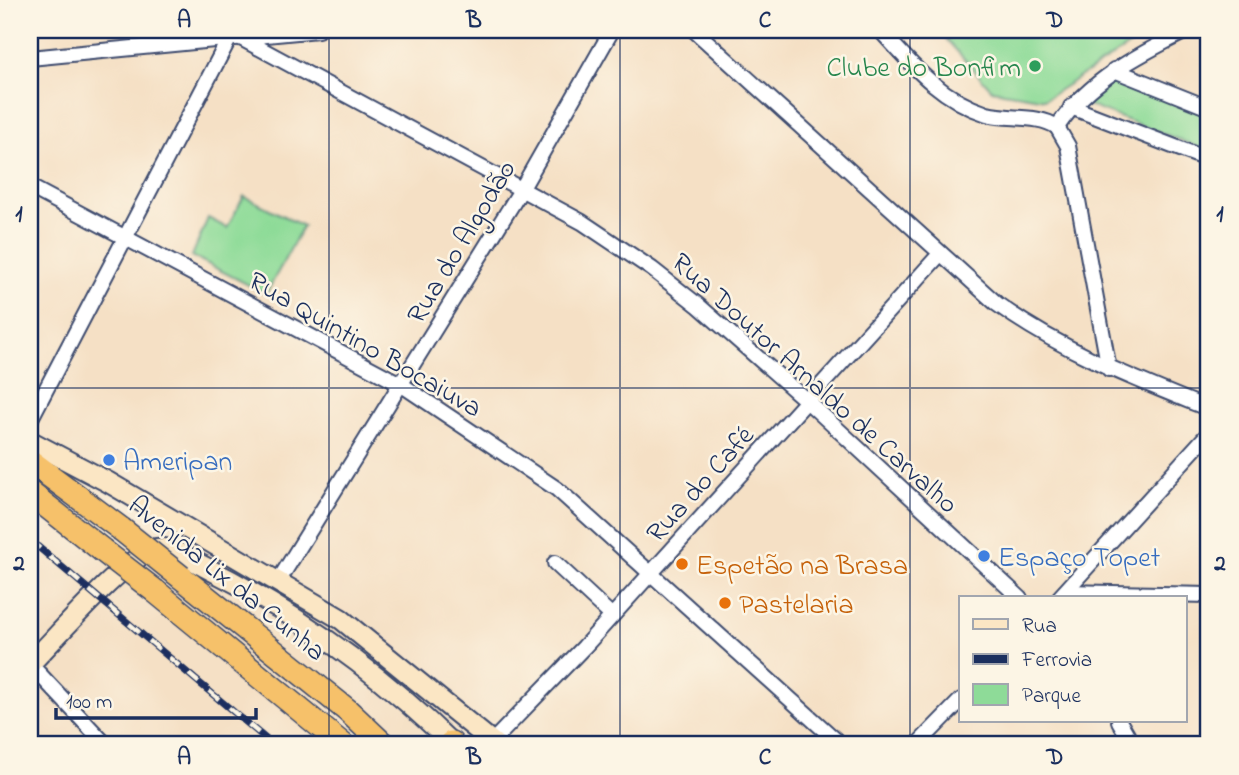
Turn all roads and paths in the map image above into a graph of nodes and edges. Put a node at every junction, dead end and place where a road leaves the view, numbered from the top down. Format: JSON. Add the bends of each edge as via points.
{"nodes":[{"id":1,"x":316,"y":30,"type":"edge"},
{"id":2,"x":612,"y":30,"type":"edge"},
{"id":3,"x":694,"y":30,"type":"edge"},
{"id":4,"x":880,"y":30,"type":"edge"},
{"id":5,"x":1188,"y":30,"type":"edge"},
{"id":6,"x":233,"y":36,"type":"junction"},
{"id":7,"x":30,"y":58,"type":"edge"},
{"id":8,"x":1114,"y":70,"type":"junction"},
{"id":9,"x":1070,"y":107,"type":"junction"},
{"id":10,"x":1209,"y":107,"type":"edge"},
{"id":11,"x":1057,"y":127,"type":"junction"},
{"id":12,"x":1209,"y":160,"type":"edge"},
{"id":13,"x":30,"y":187,"type":"edge"},
{"id":14,"x":521,"y":190,"type":"junction"},
{"id":15,"x":124,"y":236,"type":"junction"},
{"id":16,"x":940,"y":254,"type":"junction"},
{"id":17,"x":1109,"y":369,"type":"junction"},
{"id":18,"x":402,"y":385,"type":"junction"},
{"id":19,"x":807,"y":401,"type":"junction"},
{"id":20,"x":1209,"y":409,"type":"edge"},
{"id":21,"x":30,"y":420,"type":"edge"},
{"id":22,"x":1209,"y":433,"type":"edge"},
{"id":23,"x":30,"y":441,"type":"edge"},
{"id":24,"x":30,"y":461,"type":"edge"},
{"id":25,"x":30,"y":493,"type":"edge"},
{"id":26,"x":555,"y":563,"type":"dead end"},
{"id":27,"x":650,"y":574,"type":"junction"},
{"id":28,"x":279,"y":580,"type":"junction"},
{"id":29,"x":238,"y":583,"type":"junction"},
{"id":30,"x":1062,"y":595,"type":"edge"},
{"id":31,"x":1209,"y":595,"type":"edge"},
{"id":32,"x":1018,"y":596,"type":"edge"},
{"id":33,"x":612,"y":616,"type":"junction"},
{"id":34,"x":341,"y":619,"type":"junction"},
{"id":35,"x":30,"y":664,"type":"edge"},
{"id":36,"x":959,"y":702,"type":"edge"},
{"id":37,"x":1120,"y":722,"type":"edge"},
{"id":38,"x":492,"y":744,"type":"edge"},
{"id":39,"x":106,"y":745,"type":"edge"},
{"id":40,"x":343,"y":745,"type":"edge"},
{"id":41,"x":384,"y":745,"type":"edge"},
{"id":42,"x":451,"y":745,"type":"edge"},
{"id":43,"x":841,"y":745,"type":"edge"},
{"id":44,"x":917,"y":745,"type":"edge"},
{"id":45,"x":1133,"y":745,"type":"edge"}],
"edges":[{"from":1,"to":6,"type":"street"},
{"from":2,"to":14,"type":"street","name":"Rua do Algodão"},
{"from":3,"to":16,"type":"street"},
{"from":4,"to":11,"type":"street","via":[[919,72],[958,101],[986,114],[1044,121]]},
{"from":5,"to":8,"type":"street"},
{"from":6,"to":7,"type":"street"},
{"from":6,"to":14,"type":"street","name":"Rua Doutor Arnaldo de Carvalho"},
{"from":6,"to":15,"type":"street"},
{"from":8,"to":9,"type":"street"},
{"from":8,"to":10,"type":"street"},
{"from":9,"to":11,"type":"street"},
{"from":9,"to":12,"type":"street"},
{"from":11,"to":17,"type":"street","via":[[1068,146]]},
{"from":13,"to":15,"type":"street","name":"Rua Quintino Bocaiuva"},
{"from":14,"to":18,"type":"street","name":"Rua do Algodão"},
{"from":14,"to":19,"type":"street","name":"Rua Doutor Arnaldo de Carvalho","via":[[582,222],[652,269]]},
{"from":15,"to":18,"type":"street","name":"Rua Quintino Bocaiuva"},
{"from":15,"to":21,"type":"street"},
{"from":16,"to":17,"type":"street","via":[[1006,311]]},
{"from":16,"to":19,"type":"street","name":"Rua do Café"},
{"from":17,"to":20,"type":"street"},
{"from":18,"to":27,"type":"street","name":"Rua Quintino Bocaiuva","via":[[557,489]]},
{"from":18,"to":28,"type":"street","name":"Rua do Algodão"},
{"from":19,"to":27,"type":"street","name":"Rua do Café"},
{"from":19,"to":32,"type":"street","name":"Rua Doutor Arnaldo de Carvalho"},
{"from":22,"to":30,"type":"street"},
{"from":23,"to":28,"type":"main road"},
{"from":24,"to":41,"type":"highway","name":"Avenida Lix da Cunha","bridge":true,"via":[[347,710]]},
{"from":25,"to":40,"type":"highway","name":"Avenida Lix da Cunha","bridge":true},
{"from":26,"to":33,"type":"street"},
{"from":27,"to":33,"type":"street","name":"Rua do Café"},
{"from":27,"to":43,"type":"street","name":"Rua Quintino Bocaiuva"},
{"from":28,"to":34,"type":"main road"},
{"from":29,"to":34,"type":"main road"},
{"from":29,"to":35,"type":"main road","via":[[179,553],[149,550],[113,579]]},
{"from":29,"to":42,"type":"main road","via":[[362,666]]},
{"from":30,"to":31,"type":"street"},
{"from":33,"to":38,"type":"street","name":"Rua do Café"},
{"from":34,"to":38,"type":"main road"},
{"from":35,"to":39,"type":"street"},
{"from":36,"to":44,"type":"street"},
{"from":37,"to":45,"type":"street"}]}
